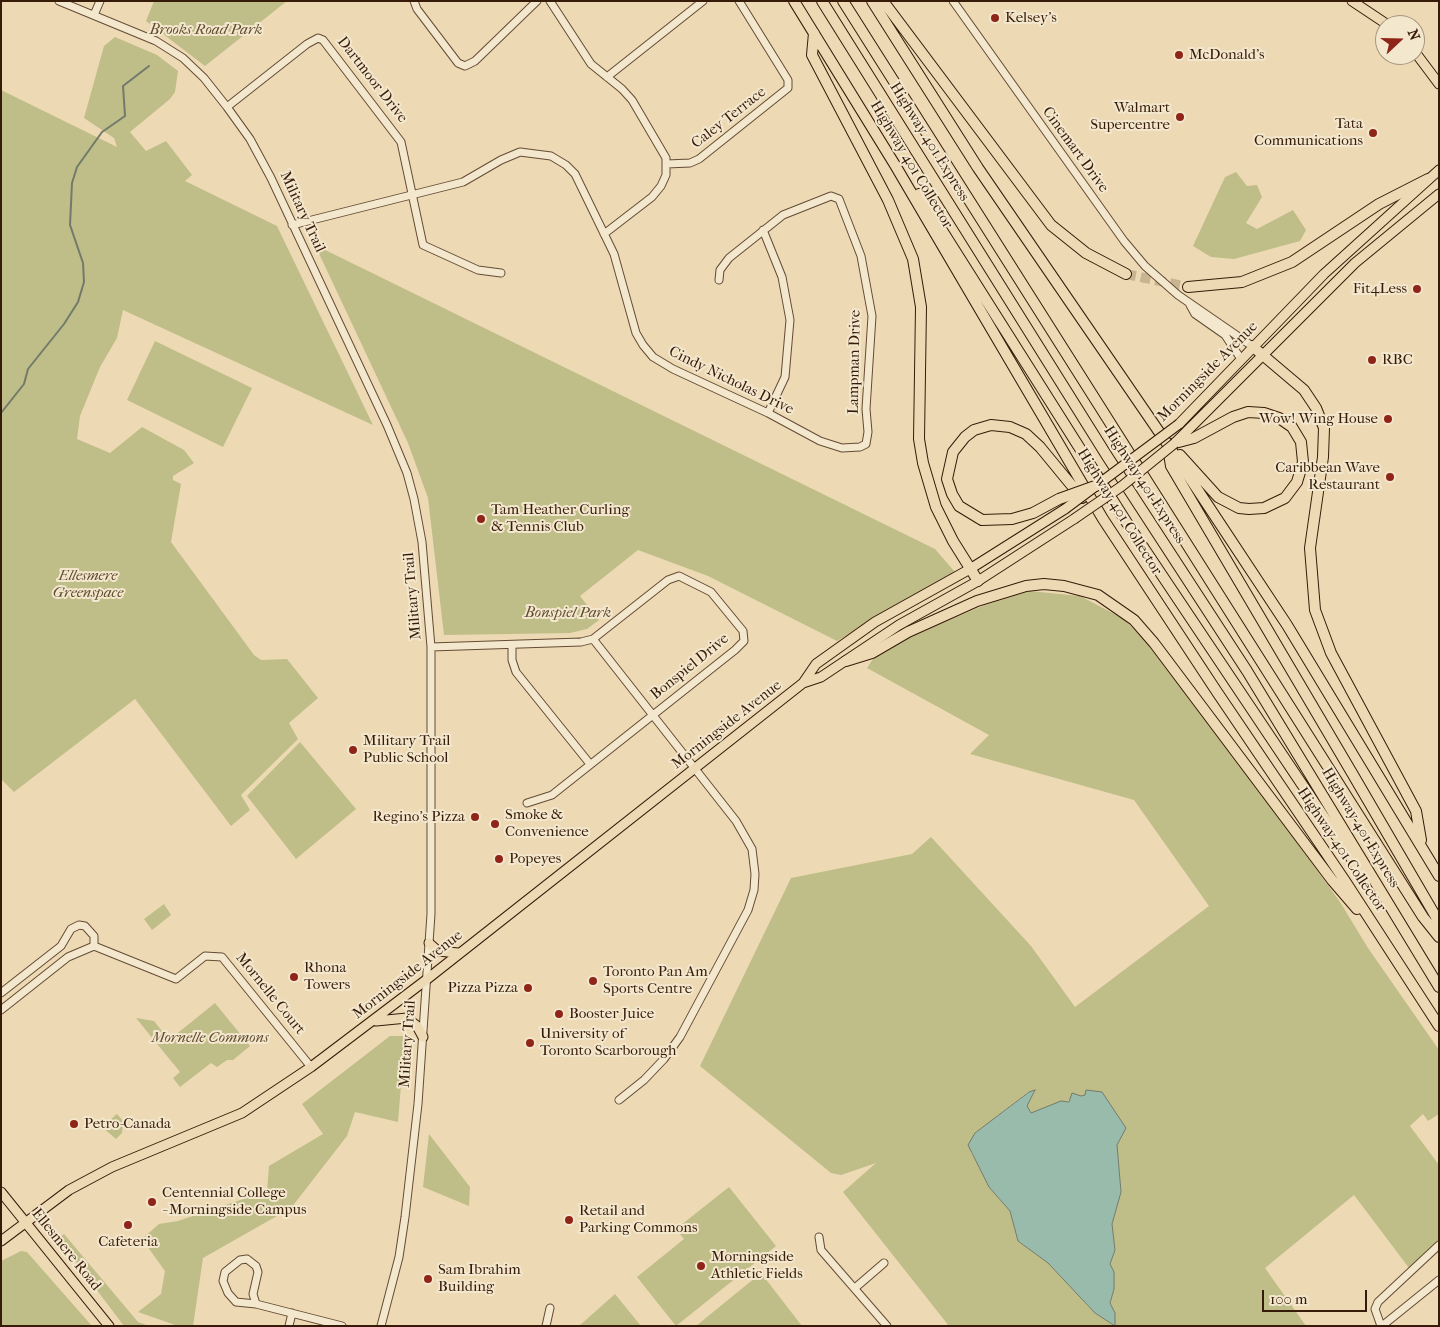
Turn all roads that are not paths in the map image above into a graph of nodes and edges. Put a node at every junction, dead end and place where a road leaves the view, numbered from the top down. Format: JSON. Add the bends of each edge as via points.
{"nodes":[{"id":1,"x":60,"y":1,"type":"edge"},
{"id":2,"x":100,"y":1,"type":"edge"},
{"id":3,"x":414,"y":1,"type":"edge"},
{"id":4,"x":537,"y":1,"type":"edge"},
{"id":5,"x":550,"y":1,"type":"edge"},
{"id":6,"x":703,"y":1,"type":"edge"},
{"id":7,"x":739,"y":1,"type":"edge"},
{"id":8,"x":794,"y":1,"type":"edge"},
{"id":9,"x":822,"y":1,"type":"edge"},
{"id":10,"x":842,"y":1,"type":"edge"},
{"id":11,"x":872,"y":1,"type":"edge"},
{"id":12,"x":883,"y":1,"type":"edge"},
{"id":13,"x":953,"y":1,"type":"edge"},
{"id":14,"x":1352,"y":1,"type":"edge"},
{"id":15,"x":94,"y":15,"type":"junction"},
{"id":16,"x":1375,"y":16,"type":"edge"},
{"id":17,"x":814,"y":32,"type":"junction"},
{"id":18,"x":1425,"y":64,"type":"edge"},
{"id":19,"x":1425,"y":65,"type":"edge"},
{"id":20,"x":607,"y":78,"type":"junction"},
{"id":21,"x":1439,"y":78,"type":"edge"},
{"id":22,"x":1439,"y":84,"type":"edge"},
{"id":23,"x":227,"y":107,"type":"junction"},
{"id":24,"x":667,"y":164,"type":"junction"},
{"id":25,"x":895,"y":165,"type":"junction"},
{"id":26,"x":1439,"y":170,"type":"edge"},
{"id":27,"x":1428,"y":179,"type":"junction"},
{"id":28,"x":1439,"y":194,"type":"edge"},
{"id":29,"x":412,"y":195,"type":"junction"},
{"id":30,"x":292,"y":225,"type":"junction"},
{"id":31,"x":763,"y":230,"type":"junction"},
{"id":32,"x":604,"y":234,"type":"junction"},
{"id":33,"x":501,"y":273,"type":"dead end"},
{"id":34,"x":1126,"y":274,"type":"tunnel mouth"},
{"id":35,"x":719,"y":280,"type":"dead end"},
{"id":36,"x":1188,"y":287,"type":"tunnel mouth"},
{"id":37,"x":1189,"y":302,"type":"junction"},
{"id":38,"x":1252,"y":346,"type":"junction"},
{"id":39,"x":1264,"y":357,"type":"junction"},
{"id":40,"x":1241,"y":359,"type":"junction"},
{"id":41,"x":768,"y":413,"type":"junction"},
{"id":42,"x":1189,"y":436,"type":"junction"},
{"id":43,"x":1170,"y":442,"type":"junction"},
{"id":44,"x":866,"y":444,"type":"joint"},
{"id":45,"x":1098,"y":485,"type":"junction"},
{"id":46,"x":1103,"y":519,"type":"junction"},
{"id":47,"x":970,"y":569,"type":"junction"},
{"id":48,"x":978,"y":581,"type":"junction"},
{"id":49,"x":593,"y":639,"type":"junction"},
{"id":50,"x":512,"y":646,"type":"junction"},
{"id":51,"x":431,"y":647,"type":"junction"},
{"id":52,"x":846,"y":661,"type":"junction"},
{"id":53,"x":803,"y":683,"type":"junction"},
{"id":54,"x":652,"y":715,"type":"junction"},
{"id":55,"x":590,"y":764,"type":"junction"},
{"id":56,"x":694,"y":768,"type":"junction"},
{"id":57,"x":526,"y":803,"type":"dead end"},
{"id":58,"x":1423,"y":848,"type":"junction"},
{"id":59,"x":1439,"y":876,"type":"edge"},
{"id":60,"x":1439,"y":927,"type":"edge"},
{"id":61,"x":1379,"y":934,"type":"junction"},
{"id":62,"x":1439,"y":938,"type":"edge"},
{"id":63,"x":429,"y":943,"type":"junction"},
{"id":64,"x":94,"y":946,"type":"junction"},
{"id":65,"x":458,"y":953,"type":"junction"},
{"id":66,"x":426,"y":980,"type":"junction"},
{"id":67,"x":1438,"y":986,"type":"edge"},
{"id":68,"x":1,"y":993,"type":"edge"},
{"id":69,"x":1,"y":1010,"type":"edge"},
{"id":70,"x":371,"y":1022,"type":"junction"},
{"id":71,"x":1439,"y":1026,"type":"edge"},
{"id":72,"x":423,"y":1037,"type":"junction"},
{"id":73,"x":311,"y":1067,"type":"junction"},
{"id":74,"x":619,"y":1100,"type":"dead end"},
{"id":75,"x":1,"y":1192,"type":"edge"},
{"id":76,"x":25,"y":1222,"type":"junction"},
{"id":77,"x":819,"y":1237,"type":"dead end"},
{"id":78,"x":1,"y":1241,"type":"edge"},
{"id":79,"x":1439,"y":1245,"type":"edge"},
{"id":80,"x":884,"y":1263,"type":"dead end"},
{"id":81,"x":1439,"y":1280,"type":"edge"},
{"id":82,"x":855,"y":1288,"type":"junction"},
{"id":83,"x":256,"y":1304,"type":"junction"},
{"id":84,"x":550,"y":1308,"type":"dead end"},
{"id":85,"x":292,"y":1314,"type":"junction"},
{"id":86,"x":109,"y":1326,"type":"edge"},
{"id":87,"x":289,"y":1326,"type":"edge"},
{"id":88,"x":342,"y":1326,"type":"edge"},
{"id":89,"x":382,"y":1326,"type":"edge"},
{"id":90,"x":546,"y":1326,"type":"edge"},
{"id":91,"x":887,"y":1326,"type":"edge"},
{"id":92,"x":1382,"y":1326,"type":"edge"}],
"edges":[{"from":1,"to":15,"type":"street","name":"Military Trail"},
{"from":2,"to":15,"type":"street"},
{"from":3,"to":4,"type":"street","via":[[458,63],[465,66],[475,61]]},
{"from":5,"to":20,"type":"street","via":[[591,64]]},
{"from":6,"to":20,"type":"street"},
{"from":7,"to":24,"type":"street","name":"Caley Terrace","via":[[789,85],[786,91],[699,159],[690,163]]},
{"from":8,"to":17,"type":"highway","name":"Highway 401 Collector"},
{"from":9,"to":67,"type":"highway","name":"Highway 401 Express","via":[[1107,456],[1247,671]]},
{"from":10,"to":62,"type":"highway","name":"Highway 401 Express"},
{"from":11,"to":43,"type":"highway","via":[[978,168]]},
{"from":12,"to":34,"type":"highway","via":[[1051,225],[1086,253]]},
{"from":13,"to":37,"type":"street","name":"Cinemart Drive","via":[[1124,241],[1154,274]]},
{"from":14,"to":16,"type":"main road"},
{"from":15,"to":23,"type":"street","name":"Military Trail","via":[[156,41],[183,58]]},
{"from":17,"to":25,"type":"highway","name":"Highway 401 Collector"},
{"from":17,"to":47,"type":"highway","via":[[812,55],[888,200],[913,259],[921,307],[919,439],[923,463],[936,508]]},
{"from":18,"to":21,"type":"main road"},
{"from":19,"to":22,"type":"main road"},
{"from":20,"to":24,"type":"street","via":[[632,100],[662,149]]},
{"from":23,"to":29,"type":"street","name":"Dartmoor Drive","via":[[306,44],[318,38],[323,40],[398,136]]},
{"from":23,"to":30,"type":"street","name":"Military Trail","via":[[258,155]]},
{"from":24,"to":32,"type":"street","via":[[661,186],[652,197]]},
{"from":25,"to":46,"type":"highway","name":"Highway 401 Collector"},
{"from":25,"to":67,"type":"highway","via":[[908,176],[1127,523]]},
{"from":26,"to":27,"type":"main road","name":"Morningside Avenue"},
{"from":27,"to":36,"type":"highway","via":[[1379,204],[1292,262],[1242,282]]},
{"from":27,"to":38,"type":"main road","name":"Morningside Avenue","via":[[1324,274]]},
{"from":28,"to":39,"type":"main road","name":"Morningside Avenue","via":[[1355,263]]},
{"from":29,"to":30,"type":"street"},
{"from":29,"to":32,"type":"street","name":"Cindy Nicholas Drive","via":[[463,182],[510,155],[539,153],[559,159],[575,174]]},
{"from":29,"to":33,"type":"street","via":[[423,246],[478,270]]},
{"from":30,"to":51,"type":"street","name":"Military Trail","via":[[407,473],[419,521]]},
{"from":31,"to":35,"type":"street","name":"Lampman Drive","via":[[728,260],[720,270]]},
{"from":31,"to":41,"type":"street","via":[[782,277],[790,320],[785,377]]},
{"from":31,"to":44,"type":"street","name":"Lampman Drive","via":[[791,210],[836,196],[841,202],[861,256],[872,311]]},
{"from":32,"to":41,"type":"street","name":"Cindy Nicholas Drive","via":[[614,254],[636,333],[648,352],[673,369]]},
{"from":37,"to":38,"type":"street","name":"Cinemart Drive"},
{"from":37,"to":40,"type":"street","name":"Cinemart Drive","via":[[1195,314],[1225,335]]},
{"from":38,"to":39,"type":"highway"},
{"from":38,"to":40,"type":"main road","name":"Morningside Avenue"},
{"from":39,"to":42,"type":"main road","name":"Morningside Avenue"},
{"from":39,"to":58,"type":"highway","via":[[1304,390],[1324,428],[1310,548],[1315,610],[1331,653],[1416,811]]},
{"from":40,"to":45,"type":"main road","name":"Morningside Avenue","bridge":true,"via":[[1179,424]]},
{"from":41,"to":44,"type":"street","name":"Cindy Nicholas Drive","via":[[828,444],[848,448]]},
{"from":42,"to":43,"type":"highway"},
{"from":42,"to":43,"type":"highway","via":[[1248,412],[1279,418],[1292,427],[1301,442],[1303,462],[1297,482],[1284,498],[1264,508],[1238,508],[1218,497]]},
{"from":43,"to":48,"type":"main road","name":"Morningside Avenue","bridge":true,"via":[[1122,486]]},
{"from":43,"to":58,"type":"highway","via":[[1287,625]]},
{"from":43,"to":60,"type":"highway","via":[[1172,466]]},
{"from":45,"to":46,"type":"highway","bridge":true,"via":[[1060,499],[1034,513],[982,520],[959,506],[947,479],[953,452],[965,437],[974,430],[991,425],[1010,427],[1026,434],[1040,447],[1093,511]]},
{"from":45,"to":47,"type":"main road","name":"Morningside Avenue","bridge":true},
{"from":46,"to":61,"type":"highway","name":"Highway 401 Collector"},
{"from":47,"to":48,"type":"highway"},
{"from":47,"to":53,"type":"main road","name":"Morningside Avenue","via":[[875,622],[816,664]]},
{"from":48,"to":52,"type":"main road","name":"Morningside Avenue","via":[[899,625]]},
{"from":49,"to":50,"type":"street","name":"Bonspiel Drive","via":[[575,644]]},
{"from":49,"to":54,"type":"street"},
{"from":49,"to":54,"type":"street","name":"Bonspiel Drive","via":[[668,580],[679,576],[712,592],[740,627],[744,635],[741,645]]},
{"from":50,"to":51,"type":"street","name":"Bonspiel Drive"},
{"from":50,"to":55,"type":"street","via":[[516,672]]},
{"from":51,"to":63,"type":"street","name":"Military Trail"},
{"from":52,"to":53,"type":"main road","name":"Morningside Avenue","via":[[821,677]]},
{"from":52,"to":61,"type":"highway","via":[[872,653],[908,632],[977,601],[1026,586],[1064,586],[1098,595],[1134,620],[1154,643],[1332,880]]},
{"from":53,"to":56,"type":"main road","name":"Morningside Avenue"},
{"from":54,"to":55,"type":"street","name":"Bonspiel Drive"},
{"from":54,"to":56,"type":"street"},
{"from":55,"to":57,"type":"street","name":"Bonspiel Drive","via":[[552,794]]},
{"from":56,"to":65,"type":"main road","name":"Morningside Avenue"},
{"from":56,"to":74,"type":"street","via":[[736,821],[752,849],[754,890],[748,910],[680,1037],[644,1080]]},
{"from":58,"to":59,"type":"highway"},
{"from":61,"to":71,"type":"highway","name":"Highway 401 Collector"},
{"from":63,"to":65,"type":"main road","via":[[441,952]]},
{"from":63,"to":66,"type":"street","name":"Military Trail"},
{"from":64,"to":68,"type":"street","via":[[94,936],[85,926],[71,929],[61,946]]},
{"from":64,"to":69,"type":"street","via":[[68,957]]},
{"from":64,"to":73,"type":"street","name":"Mornelle Court","via":[[176,979],[205,956],[222,957]]},
{"from":65,"to":66,"type":"main road","name":"Morningside Avenue"},
{"from":66,"to":70,"type":"main road","name":"Morningside Avenue"},
{"from":66,"to":72,"type":"street","name":"Military Trail"},
{"from":70,"to":72,"type":"main road","via":[[406,1018],[417,1026]]},
{"from":70,"to":73,"type":"main road","name":"Morningside Avenue"},
{"from":72,"to":89,"type":"street","name":"Military Trail","via":[[400,1257]]},
{"from":73,"to":76,"type":"main road","name":"Morningside Avenue","via":[[242,1113],[112,1167],[70,1190]]},
{"from":75,"to":76,"type":"main road","name":"Ellesmere Road"},
{"from":76,"to":78,"type":"main road","name":"Morningside Avenue"},
{"from":76,"to":86,"type":"main road","name":"Ellesmere Road"},
{"from":77,"to":82,"type":"street","via":[[821,1250]]},
{"from":79,"to":92,"type":"street","via":[[1378,1302],[1375,1309]]},
{"from":80,"to":82,"type":"street"},
{"from":81,"to":92,"type":"street"},
{"from":82,"to":91,"type":"street"},
{"from":83,"to":83,"type":"street","via":[[253,1294],[258,1272],[256,1266],[247,1259],[240,1260],[226,1272],[224,1284],[236,1302]]},
{"from":83,"to":85,"type":"street"},
{"from":84,"to":90,"type":"street"},
{"from":85,"to":87,"type":"street"},
{"from":85,"to":88,"type":"street"}]}
